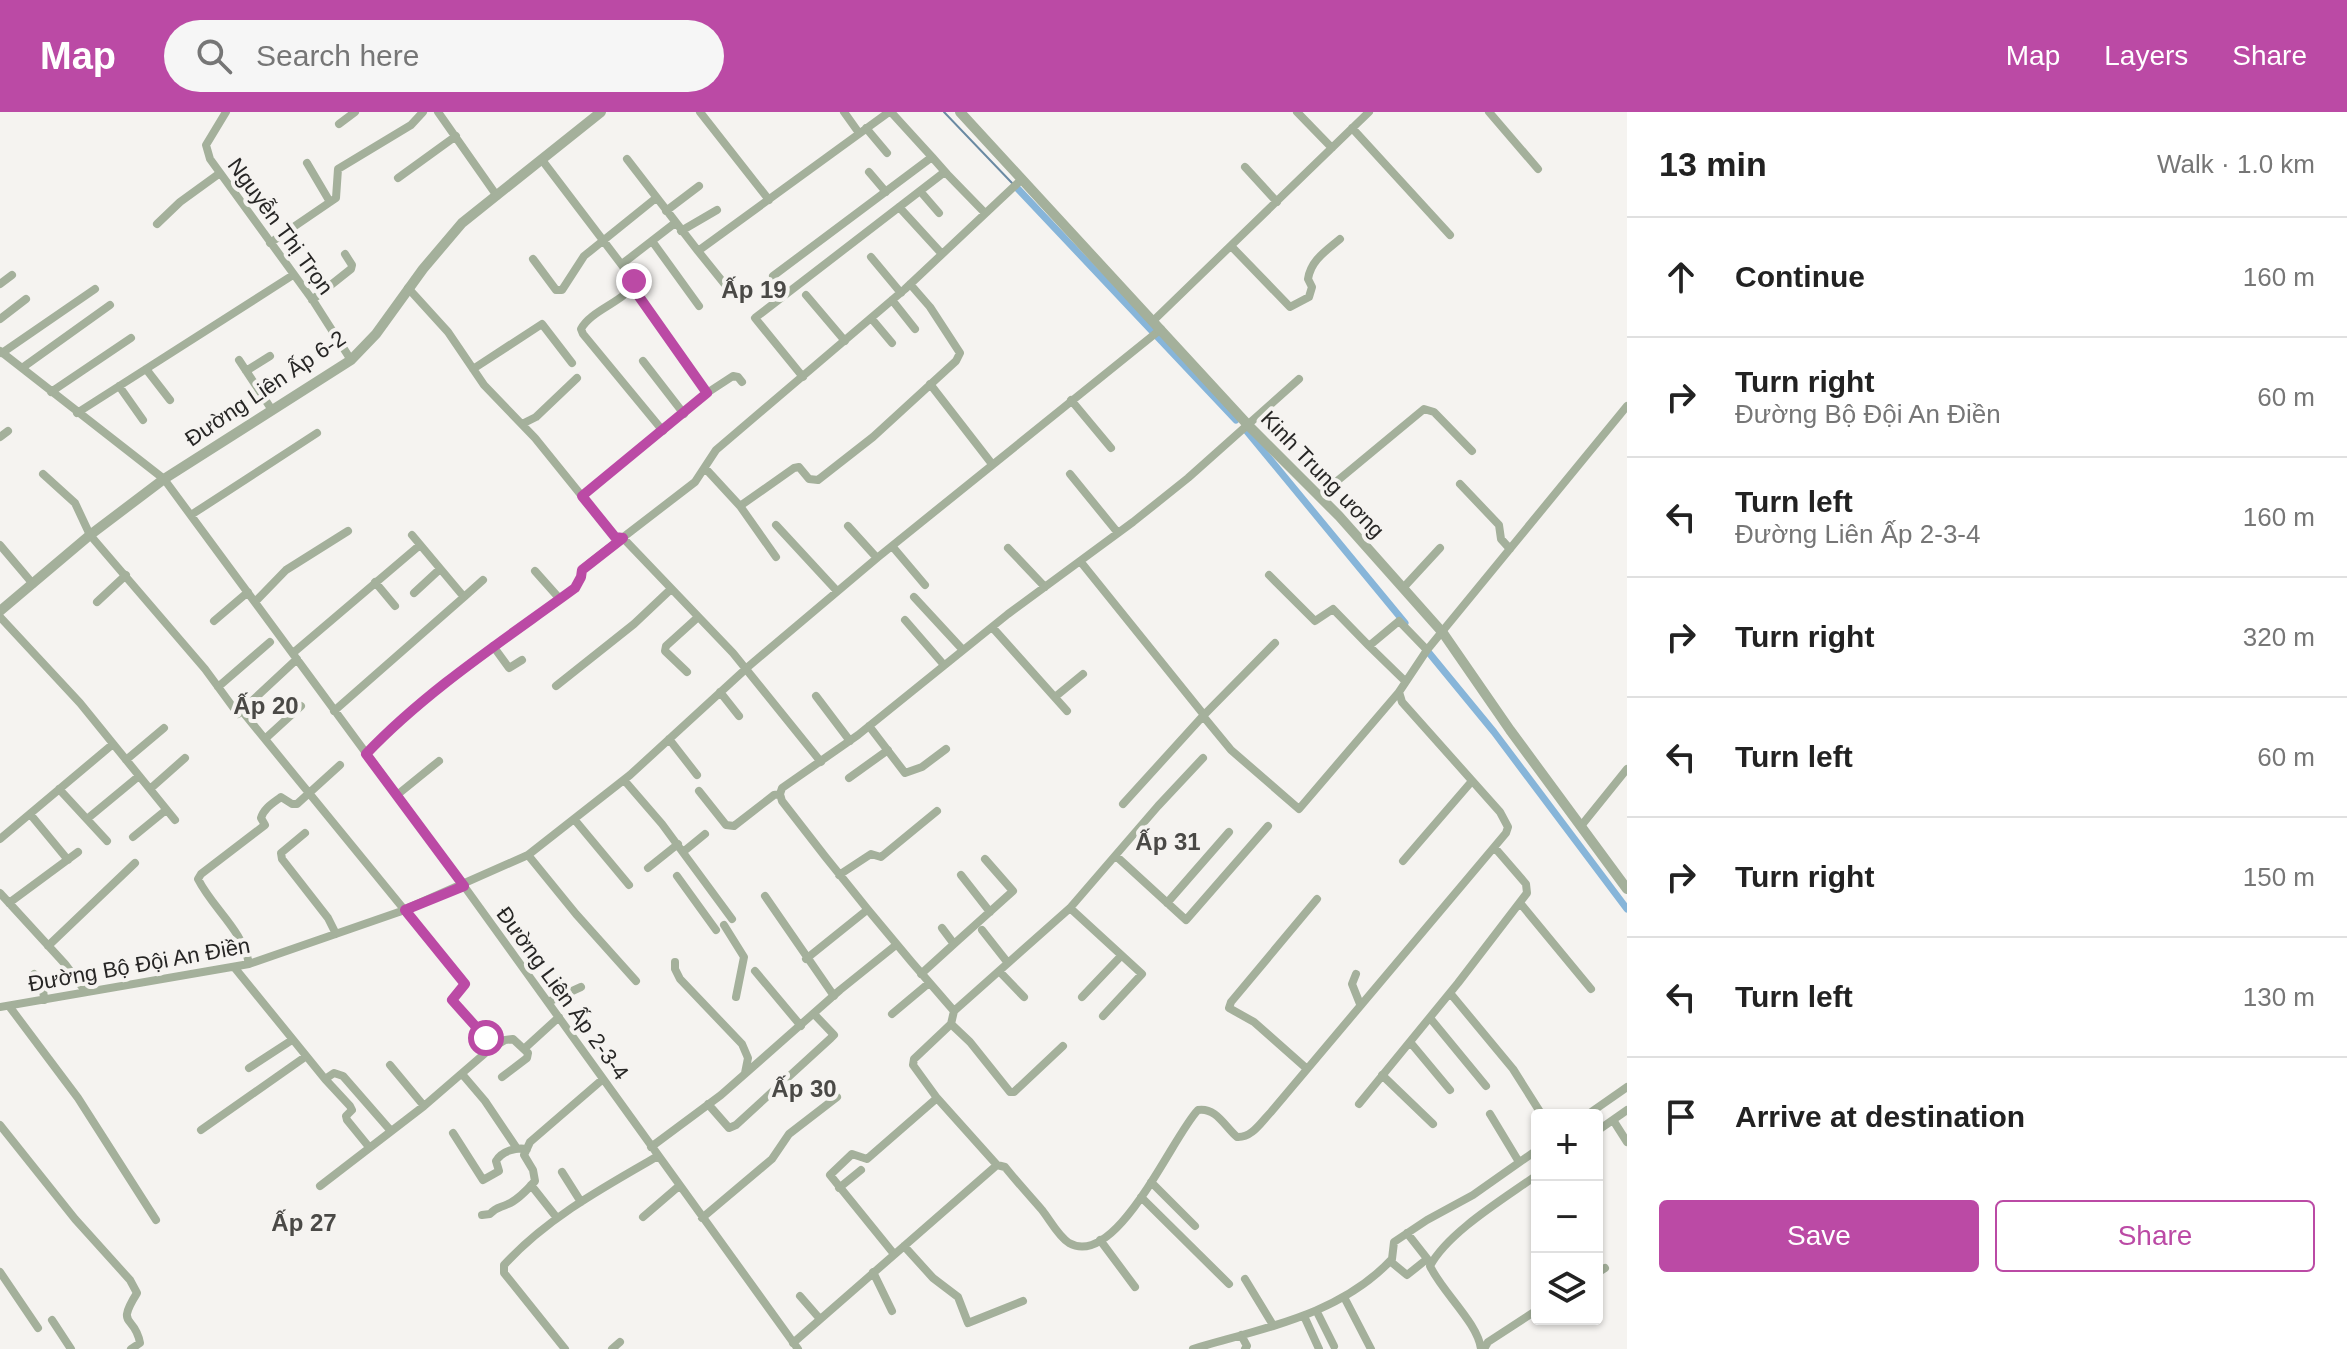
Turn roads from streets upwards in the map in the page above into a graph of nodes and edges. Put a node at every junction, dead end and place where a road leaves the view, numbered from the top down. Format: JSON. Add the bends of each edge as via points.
{"nodes":[{"id":1,"x":355,"y":112,"type":"edge"},
{"id":2,"x":423,"y":112,"type":"edge"},
{"id":3,"x":438,"y":112,"type":"edge"},
{"id":4,"x":601,"y":112,"type":"edge"},
{"id":5,"x":700,"y":112,"type":"edge"},
{"id":6,"x":844,"y":112,"type":"edge"},
{"id":7,"x":890,"y":112,"type":"edge"},
{"id":8,"x":960,"y":112,"type":"edge"},
{"id":9,"x":1297,"y":112,"type":"edge"},
{"id":10,"x":1369,"y":112,"type":"edge"},
{"id":11,"x":1489,"y":112,"type":"edge"},
{"id":12,"x":228,"y":114,"type":"edge"},
{"id":13,"x":339,"y":124,"type":"dead end"},
{"id":14,"x":1352,"y":128,"type":"junction"},
{"id":15,"x":863,"y":131,"type":"junction"},
{"id":16,"x":456,"y":136,"type":"junction"},
{"id":17,"x":1332,"y":148,"type":"junction"},
{"id":18,"x":887,"y":153,"type":"dead end"},
{"id":19,"x":932,"y":157,"type":"junction"},
{"id":20,"x":627,"y":159,"type":"dead end"},
{"id":21,"x":542,"y":160,"type":"junction"},
{"id":22,"x":307,"y":163,"type":"dead end"},
{"id":23,"x":1245,"y":167,"type":"dead end"},
{"id":24,"x":1538,"y":169,"type":"dead end"},
{"id":25,"x":869,"y":172,"type":"dead end"},
{"id":26,"x":220,"y":173,"type":"junction"},
{"id":27,"x":947,"y":174,"type":"junction"},
{"id":28,"x":398,"y":178,"type":"dead end"},
{"id":29,"x":1016,"y":183,"type":"junction"},
{"id":30,"x":699,"y":186,"type":"dead end"},
{"id":31,"x":920,"y":191,"type":"junction"},
{"id":32,"x":886,"y":192,"type":"junction"},
{"id":33,"x":497,"y":196,"type":"junction"},
{"id":34,"x":656,"y":198,"type":"junction"},
{"id":35,"x":769,"y":200,"type":"junction"},
{"id":36,"x":330,"y":202,"type":"junction"},
{"id":37,"x":1277,"y":202,"type":"junction"},
{"id":38,"x":899,"y":207,"type":"junction"},
{"id":39,"x":717,"y":210,"type":"dead end"},
{"id":40,"x":666,"y":211,"type":"junction"},
{"id":41,"x":939,"y":213,"type":"dead end"},
{"id":42,"x":985,"y":213,"type":"junction"},
{"id":43,"x":675,"y":223,"type":"junction"},
{"id":44,"x":157,"y":224,"type":"dead end"},
{"id":45,"x":681,"y":231,"type":"junction"},
{"id":46,"x":1450,"y":235,"type":"dead end"},
{"id":47,"x":1340,"y":239,"type":"dead end"},
{"id":48,"x":605,"y":241,"type":"junction"},
{"id":49,"x":652,"y":241,"type":"junction"},
{"id":50,"x":270,"y":243,"type":"junction"},
{"id":51,"x":1232,"y":247,"type":"junction"},
{"id":52,"x":698,"y":251,"type":"junction"},
{"id":53,"x":345,"y":254,"type":"dead end"},
{"id":54,"x":942,"y":254,"type":"junction"},
{"id":55,"x":871,"y":257,"type":"dead end"},
{"id":56,"x":533,"y":259,"type":"dead end"},
{"id":57,"x":622,"y":264,"type":"junction"},
{"id":58,"x":12,"y":275,"type":"dead end"},
{"id":59,"x":293,"y":275,"type":"junction"},
{"id":60,"x":773,"y":276,"type":"dead end"},
{"id":61,"x":0,"y":284,"type":"edge"},
{"id":62,"x":910,"y":284,"type":"junction"},
{"id":63,"x":408,"y":288,"type":"junction"},
{"id":64,"x":633,"y":288,"type":"junction"},
{"id":65,"x":95,"y":289,"type":"dead end"},
{"id":66,"x":731,"y":292,"type":"dead end"},
{"id":67,"x":901,"y":293,"type":"junction"},
{"id":68,"x":806,"y":295,"type":"dead end"},
{"id":69,"x":26,"y":299,"type":"dead end"},
{"id":70,"x":312,"y":300,"type":"junction"},
{"id":71,"x":892,"y":300,"type":"junction"},
{"id":72,"x":110,"y":305,"type":"dead end"},
{"id":73,"x":699,"y":306,"type":"dead end"},
{"id":74,"x":871,"y":318,"type":"junction"},
{"id":75,"x":0,"y":319,"type":"edge"},
{"id":76,"x":1156,"y":328,"type":"junction"},
{"id":77,"x":915,"y":329,"type":"dead end"},
{"id":78,"x":131,"y":338,"type":"dead end"},
{"id":79,"x":845,"y":341,"type":"junction"},
{"id":80,"x":892,"y":343,"type":"dead end"},
{"id":81,"x":1,"y":352,"type":"edge"},
{"id":82,"x":270,"y":356,"type":"dead end"},
{"id":83,"x":239,"y":360,"type":"dead end"},
{"id":84,"x":351,"y":360,"type":"junction"},
{"id":85,"x":643,"y":361,"type":"dead end"},
{"id":86,"x":572,"y":363,"type":"dead end"},
{"id":87,"x":22,"y":368,"type":"junction"},
{"id":88,"x":146,"y":369,"type":"junction"},
{"id":89,"x":473,"y":369,"type":"junction"},
{"id":90,"x":246,"y":371,"type":"junction"},
{"id":91,"x":803,"y":377,"type":"junction"},
{"id":92,"x":577,"y":378,"type":"dead end"},
{"id":93,"x":1299,"y":379,"type":"dead end"},
{"id":94,"x":742,"y":382,"type":"dead end"},
{"id":95,"x":930,"y":384,"type":"junction"},
{"id":96,"x":119,"y":386,"type":"junction"},
{"id":97,"x":51,"y":392,"type":"junction"},
{"id":98,"x":707,"y":393,"type":"junction"},
{"id":99,"x":170,"y":400,"type":"dead end"},
{"id":100,"x":1071,"y":400,"type":"junction"},
{"id":101,"x":1627,"y":406,"type":"edge"},
{"id":102,"x":272,"y":410,"type":"junction"},
{"id":103,"x":77,"y":413,"type":"junction"},
{"id":104,"x":684,"y":414,"type":"junction"},
{"id":105,"x":143,"y":420,"type":"dead end"},
{"id":106,"x":522,"y":424,"type":"junction"},
{"id":107,"x":1244,"y":428,"type":"junction"},
{"id":108,"x":663,"y":431,"type":"junction"},
{"id":109,"x":317,"y":433,"type":"dead end"},
{"id":110,"x":1111,"y":448,"type":"dead end"},
{"id":111,"x":1472,"y":451,"type":"dead end"},
{"id":112,"x":992,"y":464,"type":"junction"},
{"id":113,"x":705,"y":468,"type":"junction"},
{"id":114,"x":43,"y":474,"type":"dead end"},
{"id":115,"x":1070,"y":474,"type":"dead end"},
{"id":116,"x":164,"y":479,"type":"junction"},
{"id":117,"x":1460,"y":484,"type":"dead end"},
{"id":118,"x":582,"y":496,"type":"junction"},
{"id":119,"x":1319,"y":496,"type":"junction"},
{"id":120,"x":740,"y":506,"type":"junction"},
{"id":121,"x":191,"y":515,"type":"junction"},
{"id":122,"x":776,"y":525,"type":"dead end"},
{"id":123,"x":848,"y":526,"type":"dead end"},
{"id":124,"x":348,"y":531,"type":"dead end"},
{"id":125,"x":1118,"y":533,"type":"junction"},
{"id":126,"x":90,"y":535,"type":"junction"},
{"id":127,"x":412,"y":535,"type":"dead end"},
{"id":128,"x":623,"y":538,"type":"junction"},
{"id":129,"x":0,"y":545,"type":"edge"},
{"id":130,"x":420,"y":545,"type":"junction"},
{"id":131,"x":892,"y":546,"type":"junction"},
{"id":132,"x":1008,"y":548,"type":"dead end"},
{"id":133,"x":1440,"y":548,"type":"dead end"},
{"id":134,"x":1510,"y":549,"type":"junction"},
{"id":135,"x":776,"y":557,"type":"dead end"},
{"id":136,"x":877,"y":558,"type":"junction"},
{"id":137,"x":1080,"y":561,"type":"junction"},
{"id":138,"x":440,"y":569,"type":"junction"},
{"id":139,"x":535,"y":571,"type":"dead end"},
{"id":140,"x":126,"y":575,"type":"junction"},
{"id":141,"x":1269,"y":575,"type":"dead end"},
{"id":142,"x":483,"y":580,"type":"dead end"},
{"id":143,"x":375,"y":582,"type":"junction"},
{"id":144,"x":33,"y":584,"type":"junction"},
{"id":145,"x":925,"y":585,"type":"dead end"},
{"id":146,"x":1045,"y":587,"type":"junction"},
{"id":147,"x":1404,"y":587,"type":"junction"},
{"id":148,"x":670,"y":590,"type":"junction"},
{"id":149,"x":837,"y":591,"type":"junction"},
{"id":150,"x":248,"y":592,"type":"junction"},
{"id":151,"x":414,"y":593,"type":"dead end"},
{"id":152,"x":464,"y":597,"type":"junction"},
{"id":153,"x":914,"y":597,"type":"dead end"},
{"id":154,"x":559,"y":598,"type":"junction"},
{"id":155,"x":97,"y":602,"type":"dead end"},
{"id":156,"x":255,"y":602,"type":"junction"},
{"id":157,"x":395,"y":606,"type":"dead end"},
{"id":158,"x":0,"y":614,"type":"edge"},
{"id":159,"x":697,"y":618,"type":"junction"},
{"id":160,"x":905,"y":620,"type":"dead end"},
{"id":161,"x":214,"y":621,"type":"dead end"},
{"id":162,"x":992,"y":627,"type":"junction"},
{"id":163,"x":1440,"y":636,"type":"junction"},
{"id":164,"x":270,"y":642,"type":"dead end"},
{"id":165,"x":1275,"y":643,"type":"dead end"},
{"id":166,"x":493,"y":646,"type":"junction"},
{"id":167,"x":1369,"y":646,"type":"junction"},
{"id":168,"x":963,"y":650,"type":"junction"},
{"id":169,"x":1427,"y":650,"type":"junction"},
{"id":170,"x":295,"y":656,"type":"junction"},
{"id":171,"x":522,"y":660,"type":"dead end"},
{"id":172,"x":944,"y":665,"type":"junction"},
{"id":173,"x":745,"y":669,"type":"junction"},
{"id":174,"x":687,"y":672,"type":"dead end"},
{"id":175,"x":1083,"y":674,"type":"dead end"},
{"id":176,"x":1405,"y":681,"type":"junction"},
{"id":177,"x":556,"y":686,"type":"dead end"},
{"id":178,"x":218,"y":687,"type":"junction"},
{"id":179,"x":720,"y":692,"type":"junction"},
{"id":180,"x":1399,"y":692,"type":"junction"},
{"id":181,"x":816,"y":696,"type":"dead end"},
{"id":182,"x":1055,"y":697,"type":"junction"},
{"id":183,"x":301,"y":706,"type":"dead end"},
{"id":184,"x":242,"y":711,"type":"junction"},
{"id":185,"x":334,"y":711,"type":"junction"},
{"id":186,"x":1067,"y":711,"type":"dead end"},
{"id":187,"x":1204,"y":715,"type":"junction"},
{"id":188,"x":739,"y":716,"type":"dead end"},
{"id":189,"x":869,"y":726,"type":"junction"},
{"id":190,"x":164,"y":728,"type":"dead end"},
{"id":191,"x":266,"y":738,"type":"junction"},
{"id":192,"x":669,"y":739,"type":"junction"},
{"id":193,"x":850,"y":741,"type":"junction"},
{"id":194,"x":113,"y":744,"type":"junction"},
{"id":195,"x":946,"y":749,"type":"dead end"},
{"id":196,"x":888,"y":750,"type":"junction"},
{"id":197,"x":366,"y":754,"type":"junction"},
{"id":198,"x":185,"y":758,"type":"dead end"},
{"id":199,"x":1203,"y":758,"type":"dead end"},
{"id":200,"x":126,"y":760,"type":"junction"},
{"id":201,"x":439,"y":761,"type":"dead end"},
{"id":202,"x":821,"y":762,"type":"junction"},
{"id":203,"x":340,"y":765,"type":"dead end"},
{"id":204,"x":1627,"y":769,"type":"edge"},
{"id":205,"x":697,"y":775,"type":"dead end"},
{"id":206,"x":139,"y":776,"type":"junction"},
{"id":207,"x":849,"y":778,"type":"dead end"},
{"id":208,"x":624,"y":780,"type":"junction"},
{"id":209,"x":1472,"y":781,"type":"junction"},
{"id":210,"x":59,"y":789,"type":"junction"},
{"id":211,"x":150,"y":789,"type":"junction"},
{"id":212,"x":699,"y":791,"type":"dead end"},
{"id":213,"x":310,"y":792,"type":"junction"},
{"id":214,"x":780,"y":794,"type":"junction"},
{"id":215,"x":397,"y":795,"type":"junction"},
{"id":216,"x":1123,"y":804,"type":"dead end"},
{"id":217,"x":166,"y":810,"type":"junction"},
{"id":218,"x":937,"y":811,"type":"dead end"},
{"id":219,"x":30,"y":814,"type":"junction"},
{"id":220,"x":87,"y":819,"type":"junction"},
{"id":221,"x":574,"y":819,"type":"junction"},
{"id":222,"x":175,"y":820,"type":"dead end"},
{"id":223,"x":1268,"y":826,"type":"dead end"},
{"id":224,"x":1581,"y":826,"type":"junction"},
{"id":225,"x":1229,"y":832,"type":"dead end"},
{"id":226,"x":305,"y":833,"type":"dead end"},
{"id":227,"x":705,"y":834,"type":"dead end"},
{"id":228,"x":133,"y":837,"type":"dead end"},
{"id":229,"x":0,"y":839,"type":"edge"},
{"id":230,"x":107,"y":841,"type":"dead end"},
{"id":231,"x":681,"y":848,"type":"junction"},
{"id":232,"x":1495,"y":848,"type":"junction"},
{"id":233,"x":78,"y":852,"type":"dead end"},
{"id":234,"x":528,"y":855,"type":"junction"},
{"id":235,"x":1116,"y":856,"type":"junction"},
{"id":236,"x":985,"y":859,"type":"dead end"},
{"id":237,"x":68,"y":860,"type":"junction"},
{"id":238,"x":1403,"y":861,"type":"dead end"},
{"id":239,"x":135,"y":863,"type":"dead end"},
{"id":240,"x":648,"y":868,"type":"dead end"},
{"id":241,"x":839,"y":875,"type":"junction"},
{"id":242,"x":961,"y":875,"type":"dead end"},
{"id":243,"x":677,"y":876,"type":"dead end"},
{"id":244,"x":629,"y":885,"type":"dead end"},
{"id":245,"x":464,"y":886,"type":"junction"},
{"id":246,"x":1627,"y":889,"type":"edge"},
{"id":247,"x":0,"y":893,"type":"edge"},
{"id":248,"x":765,"y":896,"type":"dead end"},
{"id":249,"x":1317,"y":899,"type":"dead end"},
{"id":250,"x":9,"y":903,"type":"junction"},
{"id":251,"x":1167,"y":903,"type":"junction"},
{"id":252,"x":1520,"y":903,"type":"junction"},
{"id":253,"x":1070,"y":908,"type":"junction"},
{"id":254,"x":405,"y":910,"type":"junction"},
{"id":255,"x":867,"y":910,"type":"junction"},
{"id":256,"x":990,"y":912,"type":"junction"},
{"id":257,"x":724,"y":925,"type":"junction"},
{"id":258,"x":942,"y":928,"type":"dead end"},
{"id":259,"x":982,"y":930,"type":"dead end"},
{"id":260,"x":336,"y":934,"type":"junction"},
{"id":261,"x":954,"y":944,"type":"junction"},
{"id":262,"x":896,"y":945,"type":"junction"},
{"id":263,"x":48,"y":946,"type":"junction"},
{"id":264,"x":1121,"y":956,"type":"junction"},
{"id":265,"x":806,"y":959,"type":"junction"},
{"id":266,"x":675,"y":962,"type":"dead end"},
{"id":267,"x":1008,"y":963,"type":"junction"},
{"id":268,"x":249,"y":964,"type":"junction"},
{"id":269,"x":234,"y":967,"type":"junction"},
{"id":270,"x":755,"y":971,"type":"dead end"},
{"id":271,"x":999,"y":971,"type":"junction"},
{"id":272,"x":34,"y":974,"type":"dead end"},
{"id":273,"x":921,"y":974,"type":"junction"},
{"id":274,"x":1356,"y":974,"type":"dead end"},
{"id":275,"x":636,"y":981,"type":"dead end"},
{"id":276,"x":929,"y":983,"type":"junction"},
{"id":277,"x":581,"y":987,"type":"dead end"},
{"id":278,"x":1591,"y":989,"type":"dead end"},
{"id":279,"x":86,"y":992,"type":"junction"},
{"id":280,"x":1450,"y":993,"type":"junction"},
{"id":281,"x":834,"y":996,"type":"junction"},
{"id":282,"x":736,"y":997,"type":"dead end"},
{"id":283,"x":1024,"y":997,"type":"dead end"},
{"id":284,"x":1082,"y":997,"type":"dead end"},
{"id":285,"x":44,"y":1000,"type":"junction"},
{"id":286,"x":548,"y":1002,"type":"junction"},
{"id":287,"x":1360,"y":1004,"type":"junction"},
{"id":288,"x":3,"y":1006,"type":"edge"},
{"id":289,"x":954,"y":1011,"type":"junction"},
{"id":290,"x":814,"y":1014,"type":"junction"},
{"id":291,"x":892,"y":1014,"type":"dead end"},
{"id":292,"x":1103,"y":1016,"type":"dead end"},
{"id":293,"x":559,"y":1017,"type":"junction"},
{"id":294,"x":1430,"y":1018,"type":"junction"},
{"id":295,"x":951,"y":1024,"type":"junction"},
{"id":296,"x":801,"y":1026,"type":"junction"},
{"id":297,"x":292,"y":1040,"type":"junction"},
{"id":298,"x":1410,"y":1042,"type":"junction"},
{"id":299,"x":1063,"y":1046,"type":"dead end"},
{"id":300,"x":525,"y":1048,"type":"junction"},
{"id":301,"x":490,"y":1049,"type":"junction"},
{"id":302,"x":305,"y":1057,"type":"junction"},
{"id":303,"x":390,"y":1065,"type":"dead end"},
{"id":304,"x":249,"y":1068,"type":"dead end"},
{"id":305,"x":1306,"y":1068,"type":"junction"},
{"id":306,"x":462,"y":1074,"type":"junction"},
{"id":307,"x":744,"y":1075,"type":"junction"},
{"id":308,"x":1382,"y":1075,"type":"junction"},
{"id":309,"x":502,"y":1077,"type":"dead end"},
{"id":310,"x":325,"y":1079,"type":"junction"},
{"id":311,"x":603,"y":1079,"type":"junction"},
{"id":312,"x":1486,"y":1086,"type":"dead end"},
{"id":313,"x":1627,"y":1087,"type":"edge"},
{"id":314,"x":1450,"y":1090,"type":"dead end"},
{"id":315,"x":837,"y":1097,"type":"dead end"},
{"id":316,"x":937,"y":1098,"type":"junction"},
{"id":317,"x":708,"y":1104,"type":"junction"},
{"id":318,"x":1359,"y":1104,"type":"dead end"},
{"id":319,"x":424,"y":1106,"type":"junction"},
{"id":320,"x":1538,"y":1109,"type":"edge"},
{"id":321,"x":1596,"y":1109,"type":"edge"},
{"id":322,"x":1627,"y":1110,"type":"edge"},
{"id":323,"x":1490,"y":1114,"type":"dead end"},
{"id":324,"x":1613,"y":1120,"type":"junction"},
{"id":325,"x":1433,"y":1124,"type":"dead end"},
{"id":326,"x":0,"y":1125,"type":"edge"},
{"id":327,"x":1603,"y":1127,"type":"edge"},
{"id":328,"x":201,"y":1130,"type":"dead end"},
{"id":329,"x":391,"y":1131,"type":"junction"},
{"id":330,"x":453,"y":1133,"type":"dead end"},
{"id":331,"x":1627,"y":1142,"type":"edge"},
{"id":332,"x":369,"y":1147,"type":"junction"},
{"id":333,"x":516,"y":1147,"type":"junction"},
{"id":334,"x":651,"y":1147,"type":"junction"},
{"id":335,"x":527,"y":1149,"type":"junction"},
{"id":336,"x":1531,"y":1154,"type":"edge"},
{"id":337,"x":658,"y":1156,"type":"junction"},
{"id":338,"x":1519,"y":1162,"type":"junction"},
{"id":339,"x":997,"y":1165,"type":"junction"},
{"id":340,"x":861,"y":1170,"type":"dead end"},
{"id":341,"x":562,"y":1172,"type":"dead end"},
{"id":342,"x":1531,"y":1179,"type":"edge"},
{"id":343,"x":1151,"y":1182,"type":"junction"},
{"id":344,"x":531,"y":1185,"type":"junction"},
{"id":345,"x":320,"y":1186,"type":"dead end"},
{"id":346,"x":679,"y":1186,"type":"junction"},
{"id":347,"x":839,"y":1188,"type":"junction"},
{"id":348,"x":1141,"y":1197,"type":"junction"},
{"id":349,"x":581,"y":1202,"type":"junction"},
{"id":350,"x":482,"y":1215,"type":"dead end"},
{"id":351,"x":643,"y":1217,"type":"dead end"},
{"id":352,"x":557,"y":1218,"type":"junction"},
{"id":353,"x":702,"y":1218,"type":"junction"},
{"id":354,"x":156,"y":1220,"type":"dead end"},
{"id":355,"x":1195,"y":1226,"type":"dead end"},
{"id":356,"x":1407,"y":1233,"type":"junction"},
{"id":357,"x":1100,"y":1240,"type":"junction"},
{"id":358,"x":904,"y":1246,"type":"junction"},
{"id":359,"x":894,"y":1254,"type":"junction"},
{"id":360,"x":1390,"y":1261,"type":"junction"},
{"id":361,"x":1429,"y":1262,"type":"junction"},
{"id":362,"x":0,"y":1272,"type":"edge"},
{"id":363,"x":873,"y":1272,"type":"junction"},
{"id":364,"x":1245,"y":1279,"type":"dead end"},
{"id":365,"x":1229,"y":1284,"type":"dead end"},
{"id":366,"x":10,"y":1287,"type":"junction"},
{"id":367,"x":1135,"y":1287,"type":"dead end"},
{"id":368,"x":0,"y":1295,"type":"edge"},
{"id":369,"x":800,"y":1296,"type":"dead end"},
{"id":370,"x":1344,"y":1297,"type":"junction"},
{"id":371,"x":1023,"y":1301,"type":"dead end"},
{"id":372,"x":892,"y":1311,"type":"dead end"},
{"id":373,"x":1317,"y":1312,"type":"junction"},
{"id":374,"x":1531,"y":1314,"type":"edge"},
{"id":375,"x":1304,"y":1316,"type":"junction"},
{"id":376,"x":820,"y":1319,"type":"junction"},
{"id":377,"x":52,"y":1320,"type":"dead end"},
{"id":378,"x":1273,"y":1325,"type":"junction"},
{"id":379,"x":38,"y":1328,"type":"dead end"},
{"id":380,"x":1241,"y":1335,"type":"junction"},
{"id":381,"x":620,"y":1342,"type":"dead end"},
{"id":382,"x":140,"y":1343,"type":"junction"},
{"id":383,"x":795,"y":1346,"type":"edge"},
{"id":384,"x":1334,"y":1346,"type":"dead end"},
{"id":385,"x":71,"y":1349,"type":"edge"},
{"id":386,"x":131,"y":1349,"type":"edge"},
{"id":387,"x":149,"y":1349,"type":"edge"},
{"id":388,"x":565,"y":1349,"type":"edge"},
{"id":389,"x":612,"y":1349,"type":"edge"},
{"id":390,"x":1194,"y":1349,"type":"edge"},
{"id":391,"x":1245,"y":1349,"type":"edge"},
{"id":392,"x":1319,"y":1349,"type":"edge"},
{"id":393,"x":1371,"y":1349,"type":"edge"},
{"id":394,"x":1482,"y":1349,"type":"edge"}],
"edges":[{"from":1,"to":13,"type":"street"},
{"from":2,"to":36,"type":"street","via":[[411,125],[338,169],[336,198]]},
{"from":3,"to":16,"type":"street"},
{"from":4,"to":21,"type":"street","name":"Đường Liên Ấp 6-2"},
{"from":5,"to":35,"type":"street"},
{"from":6,"to":15,"type":"street"},
{"from":7,"to":15,"type":"street"},
{"from":7,"to":19,"type":"street"},
{"from":8,"to":29,"type":"street","name":"Kinh Trung ương"},
{"from":9,"to":17,"type":"street"},
{"from":10,"to":14,"type":"street","name":"Đường Bộ Đội An Điền"},
{"from":11,"to":24,"type":"street"},
{"from":12,"to":26,"type":"street","name":"Nguyễn Thị Trọn","via":[[206,145]]},
{"from":14,"to":17,"type":"street","name":"Đường Bộ Đội An Điền"},
{"from":14,"to":46,"type":"street"},
{"from":15,"to":18,"type":"street"},
{"from":15,"to":35,"type":"street"},
{"from":16,"to":28,"type":"street"},
{"from":16,"to":33,"type":"street"},
{"from":17,"to":37,"type":"street","name":"Đường Bộ Đội An Điền"},
{"from":19,"to":27,"type":"street"},
{"from":19,"to":32,"type":"street"},
{"from":20,"to":34,"type":"street"},
{"from":21,"to":33,"type":"street","name":"Đường Liên Ấp 6-2"},
{"from":21,"to":48,"type":"street"},
{"from":22,"to":36,"type":"street"},
{"from":23,"to":37,"type":"street"},
{"from":25,"to":32,"type":"street"},
{"from":26,"to":44,"type":"street"},
{"from":26,"to":50,"type":"street","name":"Nguyễn Thị Trọn"},
{"from":27,"to":31,"type":"street"},
{"from":27,"to":42,"type":"street"},
{"from":29,"to":42,"type":"street"},
{"from":29,"to":76,"type":"street","name":"Kinh Trung ương"},
{"from":30,"to":40,"type":"street"},
{"from":31,"to":38,"type":"street"},
{"from":31,"to":41,"type":"street"},
{"from":32,"to":60,"type":"street"},
{"from":33,"to":63,"type":"street","name":"Đường Liên Ấp 6-2","via":[[462,223]]},
{"from":34,"to":40,"type":"street"},
{"from":34,"to":48,"type":"street"},
{"from":35,"to":52,"type":"street"},
{"from":36,"to":50,"type":"street"},
{"from":37,"to":51,"type":"street","name":"Đường Bộ Đội An Điền"},
{"from":38,"to":54,"type":"street"},
{"from":38,"to":91,"type":"street","via":[[755,318]]},
{"from":39,"to":45,"type":"street"},
{"from":40,"to":43,"type":"street"},
{"from":42,"to":54,"type":"street"},
{"from":43,"to":45,"type":"street"},
{"from":43,"to":49,"type":"street"},
{"from":45,"to":52,"type":"street"},
{"from":47,"to":51,"type":"street","via":[[1309,270],[1309,297],[1290,307]]},
{"from":48,"to":56,"type":"street","via":[[584,256],[562,290],[556,290]]},
{"from":48,"to":57,"type":"street"},
{"from":49,"to":57,"type":"street"},
{"from":49,"to":73,"type":"street"},
{"from":50,"to":59,"type":"street","name":"Nguyễn Thị Trọn"},
{"from":51,"to":76,"type":"street","name":"Đường Bộ Đội An Điền"},
{"from":52,"to":66,"type":"street"},
{"from":53,"to":70,"type":"street","via":[[351,270]]},
{"from":54,"to":62,"type":"street"},
{"from":55,"to":67,"type":"street"},
{"from":57,"to":64,"type":"street"},
{"from":58,"to":61,"type":"street"},
{"from":59,"to":70,"type":"street","name":"Nguyễn Thị Trọn"},
{"from":59,"to":88,"type":"street"},
{"from":62,"to":67,"type":"street"},
{"from":62,"to":95,"type":"street","via":[[960,353]]},
{"from":63,"to":84,"type":"street","name":"Đường Liên Ấp 6-2"},
{"from":63,"to":89,"type":"street"},
{"from":64,"to":98,"type":"street"},
{"from":64,"to":108,"type":"street","via":[[587,319],[581,329]]},
{"from":65,"to":81,"type":"street"},
{"from":67,"to":71,"type":"street"},
{"from":68,"to":79,"type":"street"},
{"from":69,"to":75,"type":"street"},
{"from":70,"to":84,"type":"street","name":"Nguyễn Thị Trọn"},
{"from":71,"to":74,"type":"street"},
{"from":71,"to":77,"type":"street"},
{"from":72,"to":87,"type":"street"},
{"from":74,"to":79,"type":"street"},
{"from":74,"to":80,"type":"street"},
{"from":76,"to":100,"type":"street","name":"Đường Bộ Đội An Điền"},
{"from":76,"to":107,"type":"street","name":"Kinh Trung ương"},
{"from":78,"to":97,"type":"street"},
{"from":79,"to":91,"type":"street"},
{"from":81,"to":87,"type":"street","name":"Đường Liên Ấp 2-3-4"},
{"from":82,"to":90,"type":"street"},
{"from":83,"to":90,"type":"street"},
{"from":84,"to":102,"type":"street","name":"Đường Liên Ấp 6-2"},
{"from":85,"to":104,"type":"street"},
{"from":86,"to":89,"type":"street","via":[[542,324]]},
{"from":87,"to":97,"type":"street","name":"Đường Liên Ấp 2-3-4"},
{"from":88,"to":96,"type":"street"},
{"from":88,"to":99,"type":"street"},
{"from":89,"to":106,"type":"street"},
{"from":90,"to":102,"type":"street"},
{"from":91,"to":113,"type":"street","via":[[716,450]]},
{"from":92,"to":106,"type":"street"},
{"from":93,"to":107,"type":"street"},
{"from":94,"to":98,"type":"street","via":[[733,376]]},
{"from":95,"to":112,"type":"street"},
{"from":95,"to":120,"type":"street","via":[[818,480],[794,468]]},
{"from":96,"to":103,"type":"street"},
{"from":96,"to":105,"type":"street"},
{"from":97,"to":103,"type":"street","name":"Đường Liên Ấp 2-3-4"},
{"from":98,"to":104,"type":"street"},
{"from":100,"to":110,"type":"street"},
{"from":100,"to":112,"type":"street","name":"Đường Bộ Đội An Điền"},
{"from":101,"to":134,"type":"street"},
{"from":102,"to":116,"type":"street","name":"Đường Liên Ấp 6-2"},
{"from":103,"to":116,"type":"street","name":"Đường Liên Ấp 2-3-4"},
{"from":104,"to":108,"type":"street"},
{"from":106,"to":118,"type":"street"},
{"from":107,"to":119,"type":"street","name":"Kinh Trung ương"},
{"from":107,"to":125,"type":"street"},
{"from":108,"to":118,"type":"street"},
{"from":109,"to":121,"type":"street"},
{"from":111,"to":119,"type":"street","via":[[1434,412],[1424,409]]},
{"from":112,"to":131,"type":"street","name":"Đường Bộ Đội An Điền"},
{"from":113,"to":120,"type":"street"},
{"from":113,"to":128,"type":"street","via":[[695,482]]},
{"from":114,"to":126,"type":"street","via":[[75,503]]},
{"from":115,"to":125,"type":"street"},
{"from":116,"to":121,"type":"street","name":"Đường Liên Ấp 2-3-4"},
{"from":116,"to":126,"type":"street","name":"Đường Liên Ấp 6-2"},
{"from":117,"to":134,"type":"street","via":[[1499,525],[1501,539]]},
{"from":118,"to":128,"type":"street","via":[[615,537]]},
{"from":119,"to":147,"type":"street","name":"Kinh Trung ương"},
{"from":120,"to":135,"type":"street"},
{"from":121,"to":150,"type":"street","name":"Đường Liên Ấp 2-3-4"},
{"from":122,"to":149,"type":"street"},
{"from":123,"to":136,"type":"street"},
{"from":124,"to":156,"type":"street","via":[[286,570]]},
{"from":125,"to":137,"type":"street"},
{"from":126,"to":140,"type":"street"},
{"from":126,"to":144,"type":"street","name":"Đường Liên Ấp 6-2"},
{"from":127,"to":130,"type":"street"},
{"from":128,"to":148,"type":"street"},
{"from":128,"to":154,"type":"street","via":[[582,570],[575,588]]},
{"from":129,"to":144,"type":"street"},
{"from":130,"to":138,"type":"street"},
{"from":130,"to":143,"type":"street"},
{"from":131,"to":136,"type":"street","name":"Đường Bộ Đội An Điền"},
{"from":131,"to":145,"type":"street"},
{"from":132,"to":146,"type":"street"},
{"from":133,"to":147,"type":"street"},
{"from":134,"to":163,"type":"street"},
{"from":136,"to":149,"type":"street","name":"Đường Bộ Đội An Điền"},
{"from":137,"to":146,"type":"street"},
{"from":137,"to":187,"type":"street"},
{"from":138,"to":151,"type":"street"},
{"from":138,"to":152,"type":"street"},
{"from":139,"to":154,"type":"street"},
{"from":140,"to":155,"type":"street"},
{"from":140,"to":178,"type":"street"},
{"from":141,"to":167,"type":"street","via":[[1315,621],[1333,609]]},
{"from":142,"to":152,"type":"street"},
{"from":143,"to":157,"type":"street"},
{"from":143,"to":170,"type":"street"},
{"from":144,"to":158,"type":"street","name":"Đường Liên Ấp 6-2"},
{"from":146,"to":162,"type":"street"},
{"from":147,"to":163,"type":"street","name":"Kinh Trung ương"},
{"from":148,"to":159,"type":"street"},
{"from":148,"to":177,"type":"street"},
{"from":149,"to":173,"type":"street","name":"Đường Bộ Đội An Điền"},
{"from":150,"to":156,"type":"street","name":"Đường Liên Ấp 2-3-4"},
{"from":150,"to":161,"type":"street"},
{"from":152,"to":185,"type":"street"},
{"from":153,"to":168,"type":"street"},
{"from":154,"to":166,"type":"street"},
{"from":156,"to":170,"type":"street","name":"Đường Liên Ấp 2-3-4"},
{"from":158,"to":194,"type":"street"},
{"from":159,"to":173,"type":"street"},
{"from":159,"to":174,"type":"street","via":[[665,651]]},
{"from":160,"to":172,"type":"street"},
{"from":162,"to":168,"type":"street"},
{"from":162,"to":182,"type":"street"},
{"from":163,"to":169,"type":"street"},
{"from":163,"to":224,"type":"street","name":"Kinh Trung ương"},
{"from":164,"to":178,"type":"street"},
{"from":165,"to":187,"type":"street"},
{"from":166,"to":171,"type":"street","via":[[510,669]]},
{"from":166,"to":197,"type":"street","via":[[407,713]]},
{"from":167,"to":169,"type":"street","via":[[1399,621]]},
{"from":167,"to":176,"type":"street"},
{"from":168,"to":172,"type":"street"},
{"from":169,"to":176,"type":"street"},
{"from":170,"to":184,"type":"street"},
{"from":170,"to":185,"type":"street","name":"Đường Liên Ấp 2-3-4"},
{"from":172,"to":189,"type":"street"},
{"from":173,"to":179,"type":"street","name":"Đường Bộ Đội An Điền"},
{"from":173,"to":202,"type":"street"},
{"from":175,"to":182,"type":"street"},
{"from":176,"to":180,"type":"street"},
{"from":178,"to":184,"type":"street","via":[[238,714]]},
{"from":179,"to":188,"type":"street"},
{"from":179,"to":192,"type":"street","name":"Đường Bộ Đội An Điền"},
{"from":180,"to":187,"type":"street","via":[[1299,809],[1231,750]]},
{"from":180,"to":209,"type":"street","via":[[1402,702]]},
{"from":181,"to":193,"type":"street"},
{"from":182,"to":186,"type":"street"},
{"from":183,"to":191,"type":"street"},
{"from":184,"to":191,"type":"street"},
{"from":185,"to":197,"type":"street","name":"Đường Liên Ấp 2-3-4"},
{"from":187,"to":216,"type":"street"},
{"from":189,"to":193,"type":"street"},
{"from":189,"to":196,"type":"street"},
{"from":190,"to":200,"type":"street"},
{"from":191,"to":213,"type":"street"},
{"from":192,"to":205,"type":"street"},
{"from":192,"to":208,"type":"street","name":"Đường Bộ Đội An Điền"},
{"from":193,"to":202,"type":"street"},
{"from":194,"to":200,"type":"street"},
{"from":194,"to":210,"type":"street"},
{"from":195,"to":196,"type":"street","via":[[909,773]]},
{"from":196,"to":207,"type":"street"},
{"from":197,"to":215,"type":"street","name":"Đường Liên Ấp 2-3-4"},
{"from":198,"to":211,"type":"street"},
{"from":199,"to":235,"type":"street"},
{"from":200,"to":206,"type":"street"},
{"from":201,"to":215,"type":"street"},
{"from":202,"to":214,"type":"street"},
{"from":203,"to":213,"type":"street"},
{"from":204,"to":224,"type":"street"},
{"from":206,"to":211,"type":"street"},
{"from":206,"to":220,"type":"street"},
{"from":208,"to":221,"type":"street","name":"Đường Bộ Đội An Điền"},
{"from":208,"to":231,"type":"street"},
{"from":209,"to":232,"type":"street","via":[[1508,827]]},
{"from":209,"to":238,"type":"street"},
{"from":210,"to":219,"type":"street"},
{"from":210,"to":220,"type":"street"},
{"from":211,"to":217,"type":"street"},
{"from":212,"to":214,"type":"street","via":[[726,825],[734,826]]},
{"from":213,"to":254,"type":"street"},
{"from":213,"to":268,"type":"street","via":[[297,804],[281,797],[263,812],[265,825],[198,879],[246,950]]},
{"from":214,"to":241,"type":"street"},
{"from":215,"to":245,"type":"street","name":"Đường Liên Ấp 2-3-4"},
{"from":217,"to":222,"type":"street"},
{"from":217,"to":228,"type":"street"},
{"from":218,"to":241,"type":"street","via":[[881,857],[871,854]]},
{"from":219,"to":229,"type":"street"},
{"from":219,"to":237,"type":"street"},
{"from":220,"to":230,"type":"street"},
{"from":221,"to":234,"type":"street","name":"Đường Bộ Đội An Điền"},
{"from":221,"to":244,"type":"street"},
{"from":223,"to":251,"type":"street","via":[[1186,920]]},
{"from":224,"to":246,"type":"street","name":"Kinh Trung ương"},
{"from":225,"to":251,"type":"street"},
{"from":226,"to":260,"type":"street","via":[[284,848],[282,859]]},
{"from":227,"to":231,"type":"street"},
{"from":231,"to":240,"type":"street"},
{"from":231,"to":257,"type":"street"},
{"from":232,"to":252,"type":"street","via":[[1526,884]]},
{"from":232,"to":287,"type":"street"},
{"from":233,"to":237,"type":"street"},
{"from":234,"to":245,"type":"street","name":"Đường Bộ Đội An Điền"},
{"from":234,"to":275,"type":"street"},
{"from":235,"to":251,"type":"street"},
{"from":235,"to":253,"type":"street"},
{"from":236,"to":256,"type":"street","via":[[1013,891]]},
{"from":237,"to":250,"type":"street"},
{"from":239,"to":263,"type":"street"},
{"from":241,"to":255,"type":"street"},
{"from":242,"to":256,"type":"street"},
{"from":243,"to":257,"type":"street"},
{"from":245,"to":254,"type":"street","name":"Đường Bộ Đội An Điền"},
{"from":245,"to":286,"type":"street","name":"Đường Liên Ấp 2-3-4"},
{"from":247,"to":250,"type":"street"},
{"from":248,"to":265,"type":"street"},
{"from":249,"to":305,"type":"street","via":[[1229,1008],[1254,1022]]},
{"from":250,"to":263,"type":"street"},
{"from":252,"to":278,"type":"street"},
{"from":252,"to":280,"type":"street"},
{"from":253,"to":264,"type":"street"},
{"from":253,"to":267,"type":"street"},
{"from":254,"to":260,"type":"street","name":"Đường Bộ Đội An Điền"},
{"from":254,"to":301,"type":"street","via":[[465,984],[452,1000]]},
{"from":255,"to":262,"type":"street"},
{"from":255,"to":265,"type":"street"},
{"from":256,"to":261,"type":"street"},
{"from":257,"to":282,"type":"street","via":[[744,957]]},
{"from":258,"to":261,"type":"street"},
{"from":259,"to":267,"type":"street"},
{"from":260,"to":268,"type":"street","name":"Đường Bộ Đội An Điền"},
{"from":261,"to":273,"type":"street"},
{"from":262,"to":273,"type":"street"},
{"from":262,"to":281,"type":"street"},
{"from":263,"to":279,"type":"street"},
{"from":264,"to":284,"type":"street"},
{"from":264,"to":292,"type":"street","via":[[1142,974]]},
{"from":265,"to":281,"type":"street"},
{"from":266,"to":307,"type":"street","via":[[680,979],[742,1044],[748,1058]]},
{"from":267,"to":271,"type":"street"},
{"from":268,"to":269,"type":"street","name":"Đường Bộ Đội An Điền"},
{"from":269,"to":279,"type":"street","name":"Đường Bộ Đội An Điền"},
{"from":269,"to":297,"type":"street"},
{"from":270,"to":296,"type":"street"},
{"from":271,"to":283,"type":"street"},
{"from":271,"to":289,"type":"street"},
{"from":272,"to":285,"type":"street"},
{"from":273,"to":276,"type":"street"},
{"from":274,"to":287,"type":"street","via":[[1352,984]]},
{"from":276,"to":289,"type":"street"},
{"from":276,"to":291,"type":"street"},
{"from":277,"to":286,"type":"street"},
{"from":279,"to":285,"type":"street","name":"Đường Bộ Đội An Điền"},
{"from":280,"to":294,"type":"street"},
{"from":280,"to":320,"type":"street","via":[[1513,1069]]},
{"from":281,"to":290,"type":"street"},
{"from":285,"to":288,"type":"street","name":"Đường Bộ Đội An Điền"},
{"from":286,"to":293,"type":"street","name":"Đường Liên Ấp 2-3-4"},
{"from":287,"to":305,"type":"street"},
{"from":288,"to":354,"type":"street","via":[[73,1090]]},
{"from":289,"to":295,"type":"street"},
{"from":290,"to":296,"type":"street"},
{"from":290,"to":317,"type":"street","via":[[834,1035],[736,1125],[729,1128]]},
{"from":293,"to":300,"type":"street"},
{"from":293,"to":311,"type":"street","name":"Đường Liên Ấp 2-3-4"},
{"from":294,"to":298,"type":"street"},
{"from":294,"to":312,"type":"street"},
{"from":295,"to":299,"type":"street","via":[[1010,1092]]},
{"from":295,"to":316,"type":"street","via":[[914,1059]]},
{"from":296,"to":307,"type":"street"},
{"from":297,"to":302,"type":"street"},
{"from":297,"to":304,"type":"street"},
{"from":298,"to":308,"type":"street"},
{"from":298,"to":314,"type":"street"},
{"from":300,"to":301,"type":"street","via":[[511,1039]]},
{"from":300,"to":309,"type":"street","via":[[528,1057]]},
{"from":301,"to":306,"type":"street"},
{"from":302,"to":310,"type":"street"},
{"from":302,"to":328,"type":"street"},
{"from":303,"to":319,"type":"street"},
{"from":305,"to":343,"type":"street","via":[[1244,1138],[1216,1115],[1198,1110]]},
{"from":306,"to":319,"type":"street"},
{"from":306,"to":333,"type":"street"},
{"from":307,"to":317,"type":"street"},
{"from":308,"to":318,"type":"street"},
{"from":308,"to":325,"type":"street"},
{"from":310,"to":329,"type":"street","via":[[334,1073],[343,1076]]},
{"from":310,"to":332,"type":"street","via":[[350,1106],[346,1118]]},
{"from":311,"to":334,"type":"street","name":"Đường Liên Ấp 2-3-4"},
{"from":311,"to":335,"type":"street"},
{"from":313,"to":321,"type":"street"},
{"from":315,"to":353,"type":"street","via":[[789,1134],[772,1159]]},
{"from":316,"to":339,"type":"street"},
{"from":316,"to":347,"type":"street","via":[[867,1159],[852,1154],[833,1170],[830,1175]]},
{"from":317,"to":334,"type":"street"},
{"from":319,"to":329,"type":"street"},
{"from":322,"to":324,"type":"street"},
{"from":323,"to":338,"type":"street"},
{"from":324,"to":327,"type":"street"},
{"from":324,"to":331,"type":"street"},
{"from":326,"to":382,"type":"street","via":[[130,1280],[137,1293],[126,1310],[127,1319]]},
{"from":329,"to":332,"type":"street"},
{"from":330,"to":333,"type":"street","via":[[483,1180],[499,1171],[498,1157]]},
{"from":332,"to":345,"type":"street"},
{"from":333,"to":335,"type":"street"},
{"from":334,"to":337,"type":"street","name":"Đường Liên Ấp 2-3-4"},
{"from":335,"to":344,"type":"street","via":[[524,1155],[535,1181]]},
{"from":336,"to":338,"type":"street"},
{"from":337,"to":346,"type":"street","name":"Đường Liên Ấp 2-3-4"},
{"from":337,"to":349,"type":"street"},
{"from":338,"to":356,"type":"street"},
{"from":339,"to":357,"type":"street","via":[[1005,1167],[1064,1239],[1082,1247]]},
{"from":339,"to":358,"type":"street"},
{"from":340,"to":347,"type":"street"},
{"from":341,"to":349,"type":"street"},
{"from":342,"to":361,"type":"street"},
{"from":343,"to":348,"type":"street"},
{"from":343,"to":355,"type":"street"},
{"from":344,"to":350,"type":"street","via":[[511,1203]]},
{"from":344,"to":352,"type":"street"},
{"from":346,"to":351,"type":"street"},
{"from":346,"to":353,"type":"street","name":"Đường Liên Ấp 2-3-4"},
{"from":347,"to":359,"type":"street"},
{"from":348,"to":357,"type":"street"},
{"from":348,"to":365,"type":"street"},
{"from":349,"to":352,"type":"street"},
{"from":352,"to":388,"type":"street","via":[[519,1249],[504,1265],[504,1273]]},
{"from":353,"to":383,"type":"street","name":"Đường Liên Ấp 2-3-4"},
{"from":356,"to":360,"type":"street","via":[[1394,1242]]},
{"from":356,"to":361,"type":"street"},
{"from":357,"to":367,"type":"street"},
{"from":358,"to":359,"type":"street"},
{"from":358,"to":371,"type":"street","via":[[958,1297],[968,1323]]},
{"from":359,"to":363,"type":"street"},
{"from":360,"to":361,"type":"street","via":[[1407,1275]]},
{"from":360,"to":370,"type":"street"},
{"from":361,"to":394,"type":"street"},
{"from":362,"to":366,"type":"street"},
{"from":363,"to":372,"type":"street"},
{"from":363,"to":376,"type":"street"},
{"from":364,"to":378,"type":"street"},
{"from":366,"to":368,"type":"street"},
{"from":366,"to":379,"type":"street"},
{"from":369,"to":376,"type":"street"},
{"from":370,"to":373,"type":"street"},
{"from":370,"to":393,"type":"street"},
{"from":373,"to":375,"type":"street"},
{"from":373,"to":384,"type":"street"},
{"from":374,"to":394,"type":"street"},
{"from":375,"to":378,"type":"street"},
{"from":375,"to":392,"type":"street"},
{"from":376,"to":383,"type":"street"},
{"from":377,"to":385,"type":"street"},
{"from":378,"to":380,"type":"street"},
{"from":380,"to":390,"type":"street"},
{"from":380,"to":391,"type":"street"},
{"from":381,"to":389,"type":"street"},
{"from":382,"to":386,"type":"street"},
{"from":382,"to":387,"type":"street"}]}
